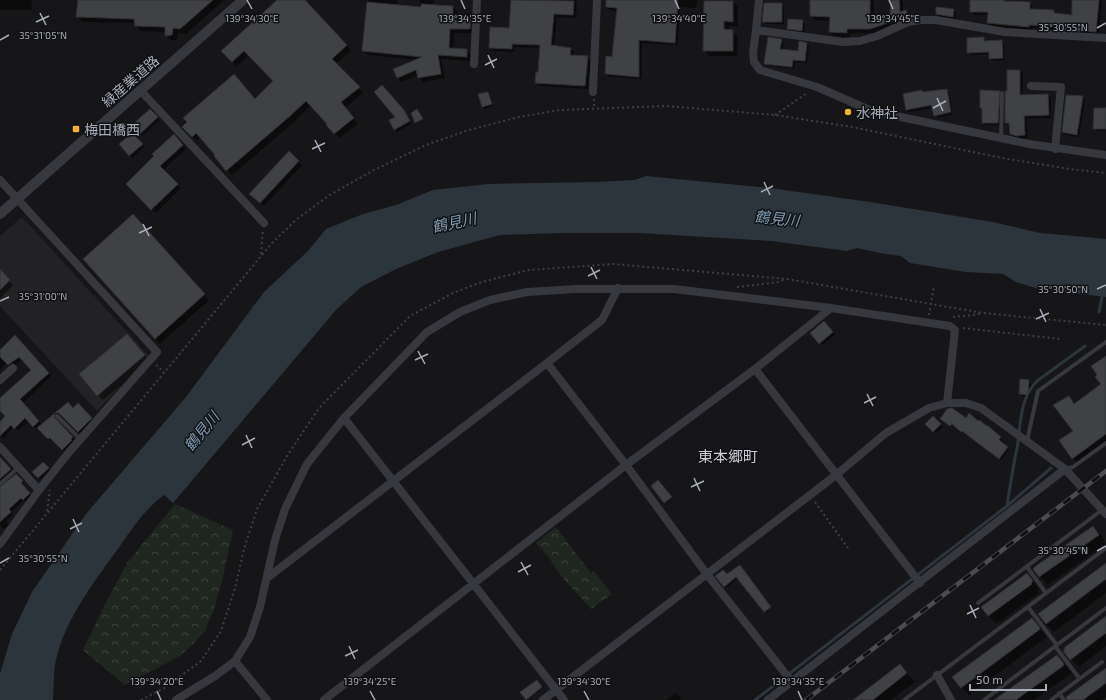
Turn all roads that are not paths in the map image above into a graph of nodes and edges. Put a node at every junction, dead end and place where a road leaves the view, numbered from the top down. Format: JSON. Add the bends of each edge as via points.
{"nodes":[{"id":1,"x":243,"y":0,"type":"edge"},
{"id":2,"x":477,"y":0,"type":"edge"},
{"id":3,"x":597,"y":0,"type":"edge"},
{"id":4,"x":758,"y":0,"type":"edge"},
{"id":5,"x":756,"y":30,"type":"junction"},
{"id":6,"x":1106,"y":38,"type":"edge"},
{"id":7,"x":474,"y":64,"type":"dead end"},
{"id":8,"x":1031,"y":86,"type":"dead end"},
{"id":9,"x":140,"y":90,"type":"junction"},
{"id":10,"x":593,"y":92,"type":"dead end"},
{"id":11,"x":1002,"y":93,"type":"dead end"},
{"id":12,"x":1001,"y":139,"type":"junction"},
{"id":13,"x":1055,"y":149,"type":"junction"},
{"id":14,"x":1106,"y":155,"type":"edge"},
{"id":15,"x":0,"y":180,"type":"edge"},
{"id":16,"x":17,"y":199,"type":"junction"},
{"id":17,"x":0,"y":214,"type":"edge"},
{"id":18,"x":264,"y":222,"type":"road end"},
{"id":19,"x":618,"y":288,"type":"junction"},
{"id":20,"x":831,"y":308,"type":"junction"},
{"id":21,"x":1106,"y":342,"type":"edge"},
{"id":22,"x":547,"y":363,"type":"junction"},
{"id":23,"x":13,"y":368,"type":"dead end"},
{"id":24,"x":755,"y":369,"type":"junction"},
{"id":25,"x":0,"y":380,"type":"edge"},
{"id":26,"x":947,"y":403,"type":"junction"},
{"id":27,"x":57,"y":416,"type":"dead end"},
{"id":28,"x":344,"y":418,"type":"junction"},
{"id":29,"x":1022,"y":438,"type":"junction"},
{"id":30,"x":80,"y":439,"type":"junction"},
{"id":31,"x":1106,"y":443,"type":"edge"},
{"id":32,"x":0,"y":447,"type":"edge"},
{"id":33,"x":626,"y":465,"type":"junction"},
{"id":34,"x":18,"y":468,"type":"junction"},
{"id":35,"x":1066,"y":469,"type":"junction"},
{"id":36,"x":836,"y":475,"type":"junction"},
{"id":37,"x":393,"y":481,"type":"junction"},
{"id":38,"x":0,"y":484,"type":"edge"},
{"id":39,"x":39,"y":490,"type":"junction"},
{"id":40,"x":1104,"y":512,"type":"edge"},
{"id":41,"x":0,"y":544,"type":"edge"},
{"id":42,"x":1106,"y":548,"type":"edge"},
{"id":43,"x":1027,"y":567,"type":"junction"},
{"id":44,"x":706,"y":574,"type":"junction"},
{"id":45,"x":267,"y":578,"type":"junction"},
{"id":46,"x":916,"y":579,"type":"junction"},
{"id":47,"x":473,"y":583,"type":"junction"},
{"id":48,"x":1046,"y":593,"type":"junction"},
{"id":49,"x":978,"y":603,"type":"dead end"},
{"id":50,"x":1028,"y":607,"type":"junction"},
{"id":51,"x":1106,"y":608,"type":"edge"},
{"id":52,"x":1056,"y":646,"type":"junction"},
{"id":53,"x":235,"y":661,"type":"junction"},
{"id":54,"x":1102,"y":662,"type":"dead end"},
{"id":55,"x":937,"y":675,"type":"junction"},
{"id":56,"x":789,"y":678,"type":"junction"},
{"id":57,"x":1079,"y":678,"type":"junction"},
{"id":58,"x":556,"y":690,"type":"junction"},
{"id":59,"x":1059,"y":693,"type":"junction"},
{"id":60,"x":176,"y":700,"type":"edge"},
{"id":61,"x":267,"y":700,"type":"edge"},
{"id":62,"x":324,"y":700,"type":"edge"},
{"id":63,"x":543,"y":700,"type":"edge"},
{"id":64,"x":564,"y":700,"type":"edge"},
{"id":65,"x":768,"y":700,"type":"edge"},
{"id":66,"x":904,"y":700,"type":"edge"},
{"id":67,"x":952,"y":700,"type":"edge"},
{"id":68,"x":984,"y":700,"type":"edge"},
{"id":69,"x":1051,"y":700,"type":"edge"},
{"id":70,"x":1064,"y":700,"type":"edge"}],
"edges":[{"from":1,"to":9,"type":"street","name":"緑産業道路"},
{"from":2,"to":7,"type":"street"},
{"from":3,"to":10,"type":"street"},
{"from":4,"to":5,"type":"street"},
{"from":5,"to":6,"type":"street","via":[[843,42],[877,36],[908,22],[936,20],[1005,32]]},
{"from":5,"to":12,"type":"street","via":[[753,53],[754,62],[760,70],[817,88],[872,111]]},
{"from":8,"to":13,"type":"street","via":[[1061,87]]},
{"from":9,"to":16,"type":"street","name":"緑産業道路"},
{"from":9,"to":18,"type":"street"},
{"from":11,"to":12,"type":"lane"},
{"from":12,"to":13,"type":"street"},
{"from":13,"to":14,"type":"street"},
{"from":15,"to":16,"type":"street"},
{"from":16,"to":17,"type":"street","name":"緑産業道路"},
{"from":16,"to":30,"type":"street","via":[[157,352]]},
{"from":19,"to":20,"type":"street","via":[[674,289]]},
{"from":19,"to":22,"type":"street","via":[[602,320]]},
{"from":19,"to":28,"type":"street","via":[[527,292],[490,300],[460,312],[427,332]]},
{"from":20,"to":24,"type":"street"},
{"from":20,"to":26,"type":"street","via":[[954,328]]},
{"from":21,"to":29,"type":"lane","via":[[1038,391]]},
{"from":22,"to":33,"type":"street"},
{"from":22,"to":37,"type":"street"},
{"from":23,"to":25,"type":"street"},
{"from":24,"to":33,"type":"street"},
{"from":24,"to":36,"type":"street"},
{"from":26,"to":29,"type":"street","via":[[966,403],[980,408]]},
{"from":26,"to":36,"type":"street","via":[[929,408],[886,433]]},
{"from":27,"to":30,"type":"lane"},
{"from":28,"to":37,"type":"street"},
{"from":28,"to":45,"type":"street","via":[[307,464],[285,509]]},
{"from":29,"to":35,"type":"street"},
{"from":30,"to":39,"type":"street"},
{"from":31,"to":35,"type":"lane","via":[[1073,467]]},
{"from":32,"to":34,"type":"street"},
{"from":33,"to":44,"type":"street"},
{"from":33,"to":47,"type":"street"},
{"from":34,"to":38,"type":"lane"},
{"from":34,"to":39,"type":"street"},
{"from":35,"to":40,"type":"street"},
{"from":35,"to":46,"type":"street"},
{"from":36,"to":44,"type":"street"},
{"from":36,"to":46,"type":"street"},
{"from":37,"to":45,"type":"street"},
{"from":37,"to":47,"type":"street"},
{"from":39,"to":41,"type":"street"},
{"from":40,"to":43,"type":"lane"},
{"from":42,"to":48,"type":"lane"},
{"from":43,"to":48,"type":"lane"},
{"from":43,"to":49,"type":"lane"},
{"from":44,"to":56,"type":"street"},
{"from":44,"to":58,"type":"street"},
{"from":45,"to":53,"type":"street","via":[[250,637]]},
{"from":46,"to":56,"type":"street"},
{"from":47,"to":58,"type":"street"},
{"from":47,"to":62,"type":"street"},
{"from":48,"to":50,"type":"lane"},
{"from":50,"to":52,"type":"lane"},
{"from":50,"to":55,"type":"lane"},
{"from":51,"to":52,"type":"lane"},
{"from":52,"to":57,"type":"lane"},
{"from":52,"to":68,"type":"lane"},
{"from":53,"to":60,"type":"street"},
{"from":53,"to":61,"type":"street"},
{"from":54,"to":57,"type":"lane"},
{"from":55,"to":66,"type":"lane"},
{"from":55,"to":67,"type":"street"},
{"from":56,"to":65,"type":"street"},
{"from":57,"to":59,"type":"lane"},
{"from":58,"to":63,"type":"street"},
{"from":58,"to":64,"type":"street"},
{"from":59,"to":69,"type":"lane"},
{"from":59,"to":70,"type":"lane"}]}
